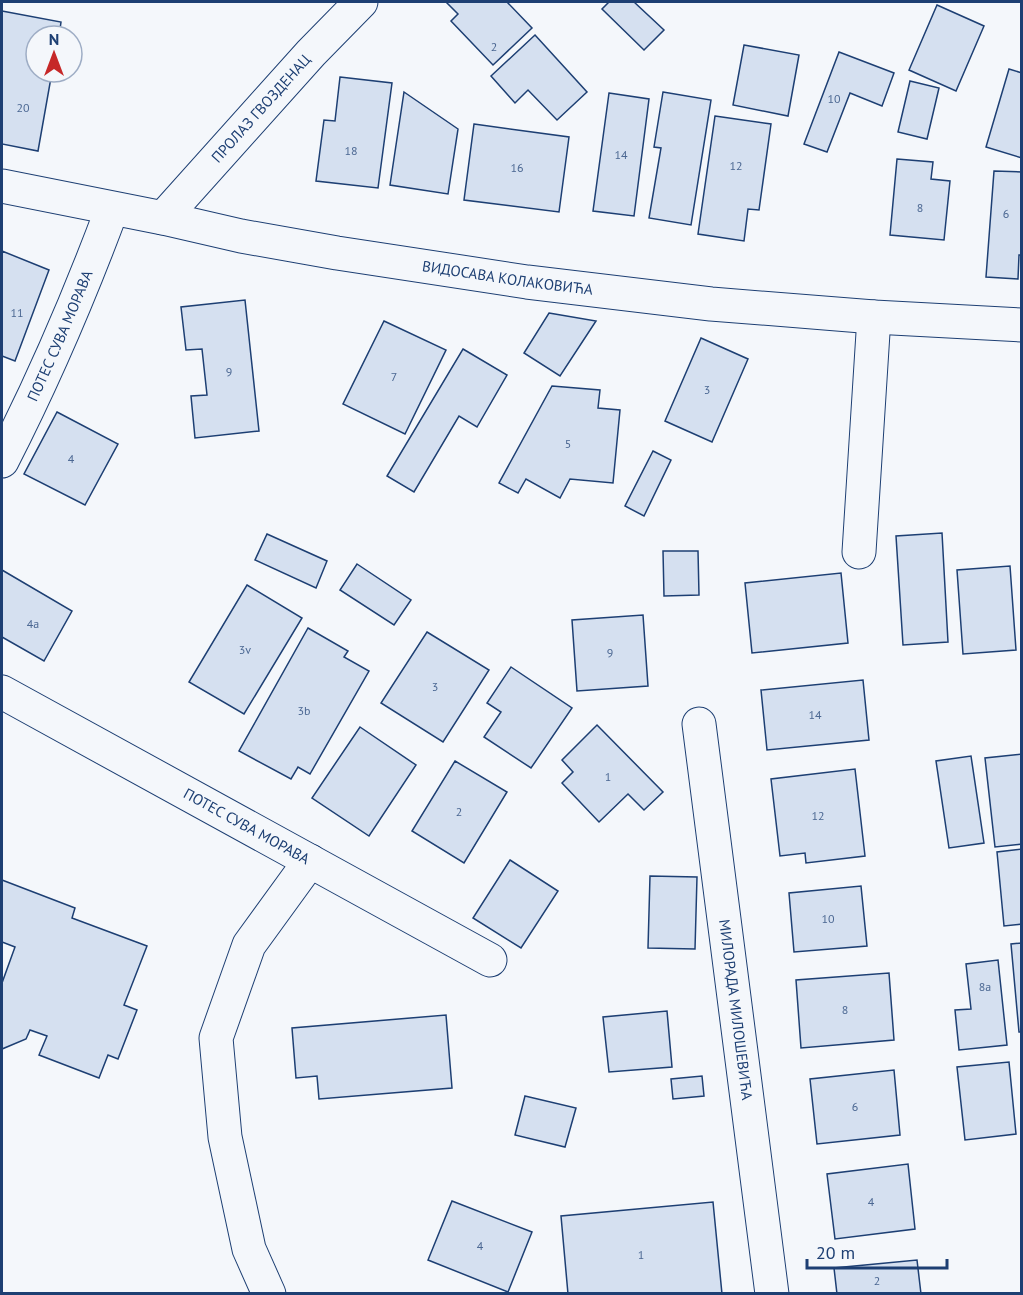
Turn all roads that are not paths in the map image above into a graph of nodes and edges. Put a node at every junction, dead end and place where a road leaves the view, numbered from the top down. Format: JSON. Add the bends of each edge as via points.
{"nodes":[{"id":1,"x":361,"y":2,"type":"edge"},
{"id":2,"x":2,"y":186,"type":"edge"},
{"id":3,"x":112,"y":208,"type":"junction"},
{"id":4,"x":163,"y":218,"type":"junction"},
{"id":5,"x":874,"y":317,"type":"junction"},
{"id":6,"x":1022,"y":325,"type":"edge"},
{"id":7,"x":2,"y":461,"type":"edge"},
{"id":8,"x":859,"y":552,"type":"dead end"},
{"id":9,"x":2,"y":692,"type":"edge"},
{"id":10,"x":699,"y":724,"type":"dead end"},
{"id":11,"x":310,"y":861,"type":"junction"},
{"id":12,"x":490,"y":960,"type":"dead end"},
{"id":13,"x":269,"y":1293,"type":"edge"},
{"id":14,"x":772,"y":1293,"type":"edge"}],
"edges":[{"from":1,"to":4,"type":"street","name":"ПРОЛАЗ ГВОЗДЕНАЦ"},
{"from":2,"to":3,"type":"street","name":"ВИДОСАВА КОЛАКОВИЋА"},
{"from":3,"to":4,"type":"street","name":"ВИДОСАВА КОЛАКОВИЋА"},
{"from":3,"to":7,"type":"street","name":"ПОТЕС СУВА МОРАВА","via":[[69,320]]},
{"from":4,"to":5,"type":"street","name":"ВИДОСАВА КОЛАКОВИЋА","via":[[241,236],[516,280],[711,304]]},
{"from":5,"to":6,"type":"street","name":"ВИДОСАВА КОЛАКОВИЋА"},
{"from":5,"to":8,"type":"street"},
{"from":9,"to":11,"type":"street","name":"ПОТЕС СУВА МОРАВА"},
{"from":10,"to":14,"type":"street","name":"МИЛОРАДА МИЛОШЕВИЋА"},
{"from":11,"to":12,"type":"street","name":"ПОТЕС СУВА МОРАВА"},
{"from":11,"to":13,"type":"street","via":[[249,945],[216,1038],[225,1137],[249,1250]]}]}
